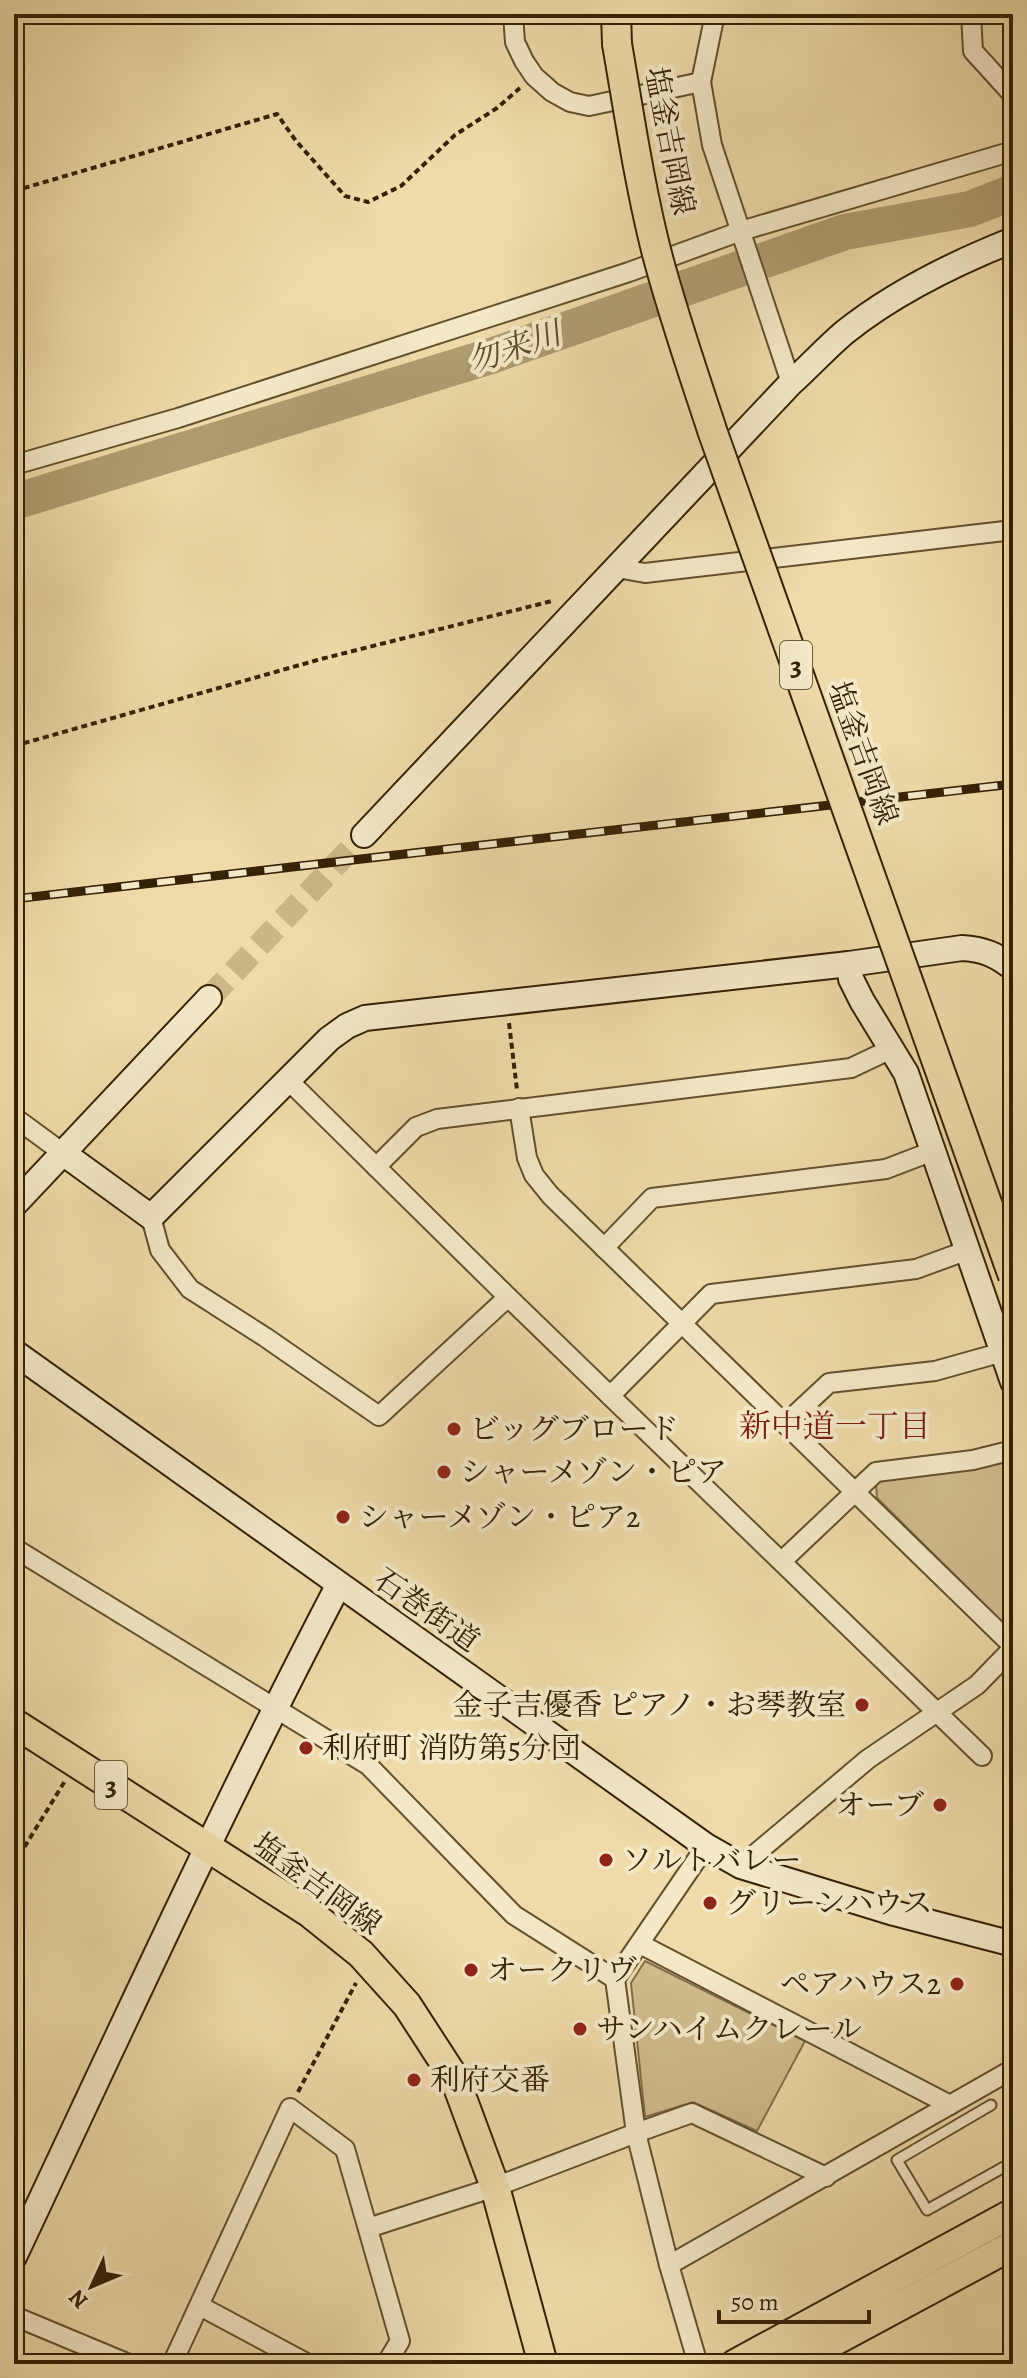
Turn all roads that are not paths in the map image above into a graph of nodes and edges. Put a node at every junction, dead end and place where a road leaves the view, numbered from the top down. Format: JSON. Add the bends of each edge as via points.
{"nodes":[{"id":1,"x":513,"y":14,"type":"edge"},
{"id":2,"x":616,"y":14,"type":"edge"},
{"id":3,"x":715,"y":14,"type":"edge"},
{"id":4,"x":971,"y":14,"type":"edge"},
{"id":5,"x":701,"y":82,"type":"junction"},
{"id":6,"x":1013,"y":95,"type":"edge"},
{"id":7,"x":1013,"y":151,"type":"edge"},
{"id":8,"x":742,"y":235,"type":"junction"},
{"id":9,"x":1013,"y":240,"type":"edge"},
{"id":10,"x":791,"y":383,"type":"junction"},
{"id":11,"x":14,"y":465,"type":"edge"},
{"id":12,"x":1013,"y":530,"type":"edge"},
{"id":13,"x":617,"y":568,"type":"junction"},
{"id":14,"x":364,"y":835,"type":"tunnel mouth"},
{"id":15,"x":849,"y":964,"type":"junction"},
{"id":16,"x":1013,"y":968,"type":"edge"},
{"id":17,"x":209,"y":998,"type":"tunnel mouth"},
{"id":18,"x":891,"y":1049,"type":"junction"},
{"id":19,"x":288,"y":1080,"type":"junction"},
{"id":20,"x":519,"y":1108,"type":"junction"},
{"id":21,"x":19,"y":1127,"type":"edge"},
{"id":22,"x":933,"y":1151,"type":"junction"},
{"id":23,"x":63,"y":1153,"type":"junction"},
{"id":24,"x":376,"y":1167,"type":"junction"},
{"id":25,"x":14,"y":1205,"type":"edge"},
{"id":26,"x":151,"y":1217,"type":"junction"},
{"id":27,"x":604,"y":1248,"type":"junction"},
{"id":28,"x":968,"y":1250,"type":"junction"},
{"id":29,"x":1013,"y":1276,"type":"edge"},
{"id":30,"x":508,"y":1297,"type":"junction"},
{"id":31,"x":682,"y":1324,"type":"junction"},
{"id":32,"x":14,"y":1352,"type":"edge"},
{"id":33,"x":1003,"y":1352,"type":"junction"},
{"id":34,"x":1013,"y":1382,"type":"edge"},
{"id":35,"x":610,"y":1396,"type":"junction"},
{"id":36,"x":785,"y":1424,"type":"junction"},
{"id":37,"x":1013,"y":1450,"type":"edge"},
{"id":38,"x":855,"y":1492,"type":"junction"},
{"id":39,"x":14,"y":1548,"type":"edge"},
{"id":40,"x":782,"y":1561,"type":"junction"},
{"id":41,"x":338,"y":1586,"type":"junction"},
{"id":42,"x":1013,"y":1647,"type":"edge"},
{"id":43,"x":275,"y":1707,"type":"junction"},
{"id":44,"x":936,"y":1711,"type":"junction"},
{"id":45,"x":14,"y":1723,"type":"edge"},
{"id":46,"x":982,"y":1756,"type":"dead end"},
{"id":47,"x":706,"y":1846,"type":"junction"},
{"id":48,"x":207,"y":1847,"type":"junction"},
{"id":49,"x":741,"y":1866,"type":"junction"},
{"id":50,"x":640,"y":1944,"type":"junction"},
{"id":51,"x":1013,"y":1944,"type":"edge"},
{"id":52,"x":615,"y":1979,"type":"junction"},
{"id":53,"x":1013,"y":2069,"type":"edge"},
{"id":54,"x":950,"y":2105,"type":"junction"},
{"id":55,"x":991,"y":2105,"type":"dead end"},
{"id":56,"x":636,"y":2133,"type":"junction"},
{"id":57,"x":1013,"y":2162,"type":"edge"},
{"id":58,"x":826,"y":2177,"type":"junction"},
{"id":59,"x":495,"y":2187,"type":"junction"},
{"id":60,"x":1013,"y":2213,"type":"edge"},
{"id":61,"x":368,"y":2228,"type":"junction"},
{"id":62,"x":1013,"y":2245,"type":"edge"},
{"id":63,"x":14,"y":2257,"type":"edge"},
{"id":64,"x":669,"y":2265,"type":"junction"},
{"id":65,"x":200,"y":2306,"type":"junction"},
{"id":66,"x":14,"y":2316,"type":"edge"},
{"id":67,"x":129,"y":2364,"type":"edge"},
{"id":68,"x":172,"y":2364,"type":"edge"},
{"id":69,"x":308,"y":2364,"type":"edge"},
{"id":70,"x":386,"y":2364,"type":"edge"},
{"id":71,"x":543,"y":2364,"type":"edge"},
{"id":72,"x":698,"y":2364,"type":"edge"},
{"id":73,"x":735,"y":2364,"type":"edge"},
{"id":74,"x":792,"y":2364,"type":"edge"}],
"edges":[{"from":1,"to":5,"type":"street","via":[[515,42],[524,61],[534,76],[570,102],[589,106]]},
{"from":2,"to":29,"type":"main road","name":"塩釜吉岡線","number":"3","bridge":true,"via":[[640,181],[678,326]]},
{"from":3,"to":5,"type":"street"},
{"from":4,"to":6,"type":"street","via":[[973,51]]},
{"from":5,"to":8,"type":"street","via":[[712,145]]},
{"from":7,"to":8,"type":"street"},
{"from":8,"to":10,"type":"street"},
{"from":8,"to":11,"type":"street","via":[[193,413]]},
{"from":9,"to":10,"type":"street","via":[[907,291],[845,332]]},
{"from":10,"to":13,"type":"street"},
{"from":12,"to":13,"type":"street","via":[[645,573]]},
{"from":13,"to":14,"type":"street"},
{"from":15,"to":16,"type":"street","via":[[962,948],[993,954]]},
{"from":15,"to":18,"type":"street","via":[[851,979]]},
{"from":15,"to":19,"type":"street","via":[[365,1018],[329,1039]]},
{"from":17,"to":23,"type":"street"},
{"from":18,"to":20,"type":"street","via":[[851,1068]]},
{"from":18,"to":22,"type":"street","via":[[906,1073]]},
{"from":19,"to":24,"type":"street"},
{"from":19,"to":26,"type":"street"},
{"from":20,"to":24,"type":"street","via":[[437,1119],[416,1127]]},
{"from":20,"to":27,"type":"street","via":[[534,1175]]},
{"from":21,"to":23,"type":"street"},
{"from":22,"to":27,"type":"street","via":[[886,1169],[652,1198]]},
{"from":22,"to":28,"type":"street"},
{"from":23,"to":25,"type":"street"},
{"from":23,"to":26,"type":"street"},
{"from":24,"to":30,"type":"street"},
{"from":26,"to":30,"type":"street","via":[[160,1250],[190,1289],[379,1416]]},
{"from":27,"to":31,"type":"street"},
{"from":28,"to":31,"type":"street","via":[[916,1269],[711,1294]]},
{"from":28,"to":33,"type":"street"},
{"from":30,"to":35,"type":"street"},
{"from":31,"to":35,"type":"street"},
{"from":31,"to":36,"type":"street"},
{"from":32,"to":41,"type":"street"},
{"from":33,"to":34,"type":"street"},
{"from":33,"to":36,"type":"street","via":[[935,1371],[829,1383]]},
{"from":35,"to":40,"type":"street"},
{"from":36,"to":38,"type":"street"},
{"from":37,"to":38,"type":"street","via":[[876,1472]]},
{"from":38,"to":40,"type":"street"},
{"from":38,"to":42,"type":"street"},
{"from":39,"to":43,"type":"street"},
{"from":40,"to":44,"type":"street"},
{"from":41,"to":43,"type":"street","name":"石巻街道"},
{"from":41,"to":47,"type":"street","name":"石巻街道"},
{"from":42,"to":44,"type":"street","via":[[977,1685]]},
{"from":43,"to":48,"type":"street","name":"石巻街道"},
{"from":43,"to":52,"type":"street","via":[[368,1765],[514,1915]]},
{"from":44,"to":46,"type":"street"},
{"from":44,"to":49,"type":"street","via":[[868,1759]]},
{"from":45,"to":48,"type":"main road","name":"塩釜吉岡線","number":"3"},
{"from":47,"to":49,"type":"street","name":"石巻街道"},
{"from":47,"to":50,"type":"street"},
{"from":48,"to":59,"type":"main road","name":"塩釜吉岡線","number":"3","via":[[310,1913],[361,1954],[407,2005],[455,2079]]},
{"from":48,"to":63,"type":"street","name":"石巻街道"},
{"from":49,"to":51,"type":"street","name":"石巻街道"},
{"from":50,"to":52,"type":"street"},
{"from":50,"to":54,"type":"street"},
{"from":52,"to":56,"type":"street"},
{"from":53,"to":54,"type":"street"},
{"from":54,"to":58,"type":"street"},
{"from":55,"to":57,"type":"lane","via":[[897,2160],[927,2210]]},
{"from":56,"to":58,"type":"street","via":[[692,2113]]},
{"from":56,"to":59,"type":"street"},
{"from":56,"to":64,"type":"street"},
{"from":58,"to":64,"type":"street"},
{"from":59,"to":61,"type":"street"},
{"from":59,"to":71,"type":"main road","name":"塩釜吉岡線","number":"3"},
{"from":60,"to":73,"type":"main road"},
{"from":61,"to":65,"type":"street","via":[[345,2149],[290,2108]]},
{"from":61,"to":70,"type":"street","via":[[400,2341]]},
{"from":62,"to":74,"type":"main road"},
{"from":64,"to":72,"type":"street"},
{"from":65,"to":68,"type":"street"},
{"from":65,"to":69,"type":"street"},
{"from":66,"to":67,"type":"street"}]}
